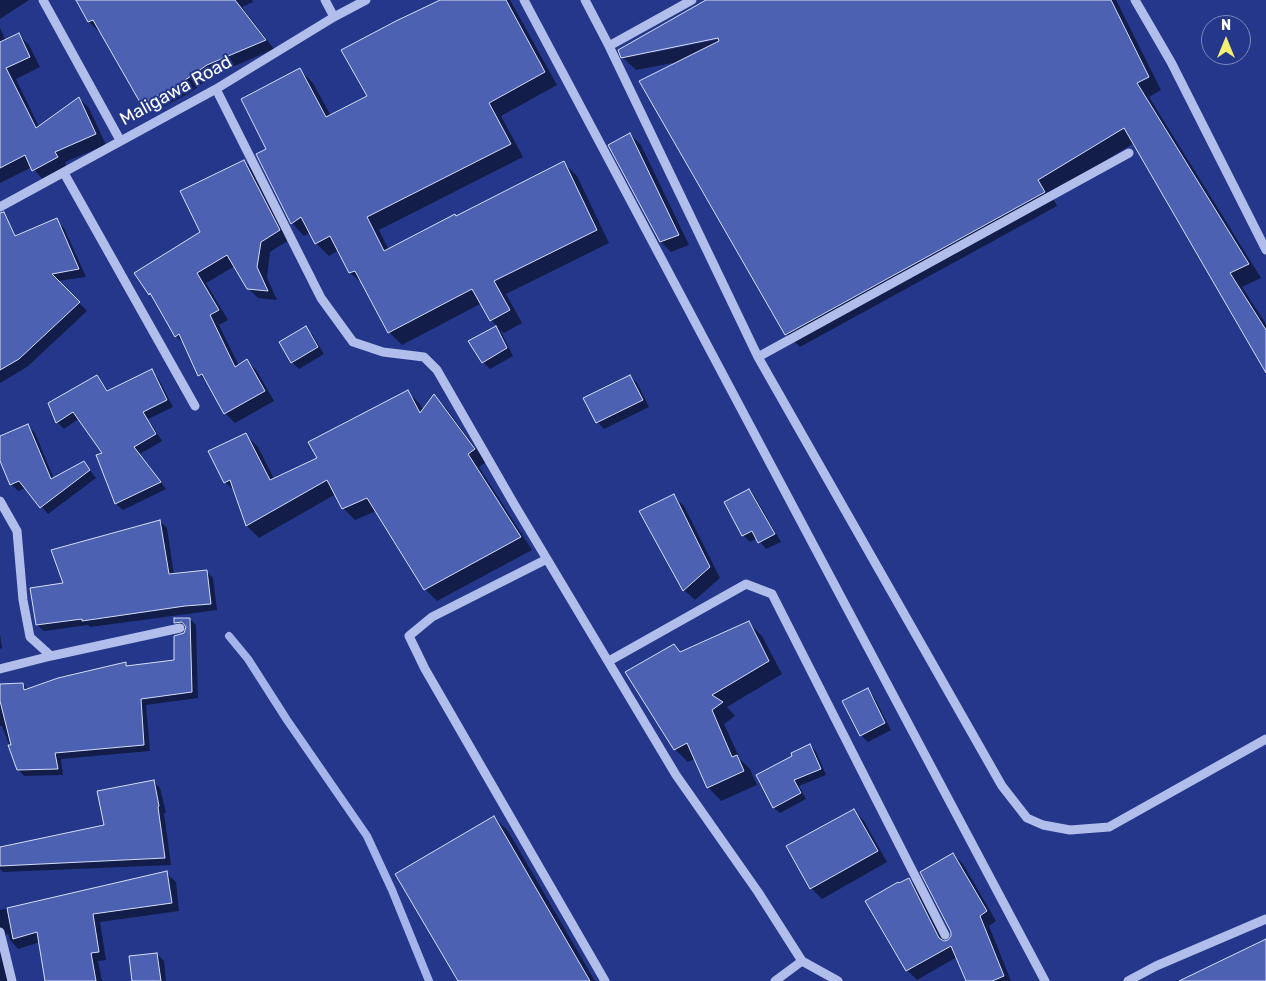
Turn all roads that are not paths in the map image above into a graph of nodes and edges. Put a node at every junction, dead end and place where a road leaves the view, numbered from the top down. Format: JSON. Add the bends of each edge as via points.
{"nodes":[{"id":1,"x":43,"y":0,"type":"edge"},
{"id":2,"x":325,"y":0,"type":"edge"},
{"id":3,"x":366,"y":0,"type":"edge"},
{"id":4,"x":524,"y":0,"type":"edge"},
{"id":5,"x":585,"y":0,"type":"edge"},
{"id":6,"x":692,"y":0,"type":"edge"},
{"id":7,"x":1135,"y":0,"type":"edge"},
{"id":8,"x":334,"y":17,"type":"junction"},
{"id":9,"x":609,"y":46,"type":"junction"},
{"id":10,"x":216,"y":89,"type":"junction"},
{"id":11,"x":120,"y":140,"type":"junction"},
{"id":12,"x":1129,"y":153,"type":"dead end"},
{"id":13,"x":64,"y":173,"type":"junction"},
{"id":14,"x":0,"y":207,"type":"edge"},
{"id":15,"x":1266,"y":250,"type":"edge"},
{"id":16,"x":758,"y":357,"type":"junction"},
{"id":17,"x":194,"y":406,"type":"dead end"},
{"id":18,"x":0,"y":501,"type":"edge"},
{"id":19,"x":547,"y":559,"type":"junction"},
{"id":20,"x":180,"y":628,"type":"dead end"},
{"id":21,"x":51,"y":656,"type":"junction"},
{"id":22,"x":609,"y":661,"type":"junction"},
{"id":23,"x":0,"y":669,"type":"edge"},
{"id":24,"x":1266,"y":739,"type":"edge"},
{"id":25,"x":1266,"y":919,"type":"edge"},
{"id":26,"x":0,"y":932,"type":"edge"},
{"id":27,"x":945,"y":936,"type":"dead end"},
{"id":28,"x":802,"y":961,"type":"junction"},
{"id":29,"x":12,"y":981,"type":"edge"},
{"id":30,"x":605,"y":981,"type":"edge"},
{"id":31,"x":775,"y":981,"type":"edge"},
{"id":32,"x":838,"y":981,"type":"edge"},
{"id":33,"x":1045,"y":981,"type":"edge"},
{"id":34,"x":1128,"y":981,"type":"edge"}],
"edges":[{"from":1,"to":11,"type":"street"},
{"from":2,"to":8,"type":"street"},
{"from":3,"to":8,"type":"street","name":"Maligawa Road"},
{"from":4,"to":33,"type":"street"},
{"from":5,"to":9,"type":"street"},
{"from":6,"to":9,"type":"street"},
{"from":7,"to":15,"type":"street","via":[[1171,62]]},
{"from":8,"to":10,"type":"street","name":"Maligawa Road"},
{"from":9,"to":16,"type":"street"},
{"from":10,"to":11,"type":"street","name":"Maligawa Road"},
{"from":10,"to":19,"type":"street","via":[[321,298],[353,342],[383,352],[424,357],[437,370]]},
{"from":11,"to":13,"type":"street","name":"Maligawa Road"},
{"from":12,"to":16,"type":"street"},
{"from":13,"to":14,"type":"street","name":"Maligawa Road"},
{"from":13,"to":17,"type":"street"},
{"from":16,"to":24,"type":"street","via":[[1002,786],[1028,818],[1043,825],[1070,830],[1109,827]]},
{"from":18,"to":21,"type":"street","via":[[17,531],[30,637]]},
{"from":19,"to":22,"type":"street"},
{"from":19,"to":30,"type":"street","via":[[432,617],[409,636]]},
{"from":20,"to":21,"type":"street"},
{"from":21,"to":23,"type":"street"},
{"from":22,"to":27,"type":"street","via":[[746,584],[772,594]]},
{"from":22,"to":28,"type":"street","via":[[676,775]]},
{"from":25,"to":34,"type":"street"},
{"from":26,"to":29,"type":"street"},
{"from":28,"to":31,"type":"street"},
{"from":28,"to":32,"type":"street"}]}
